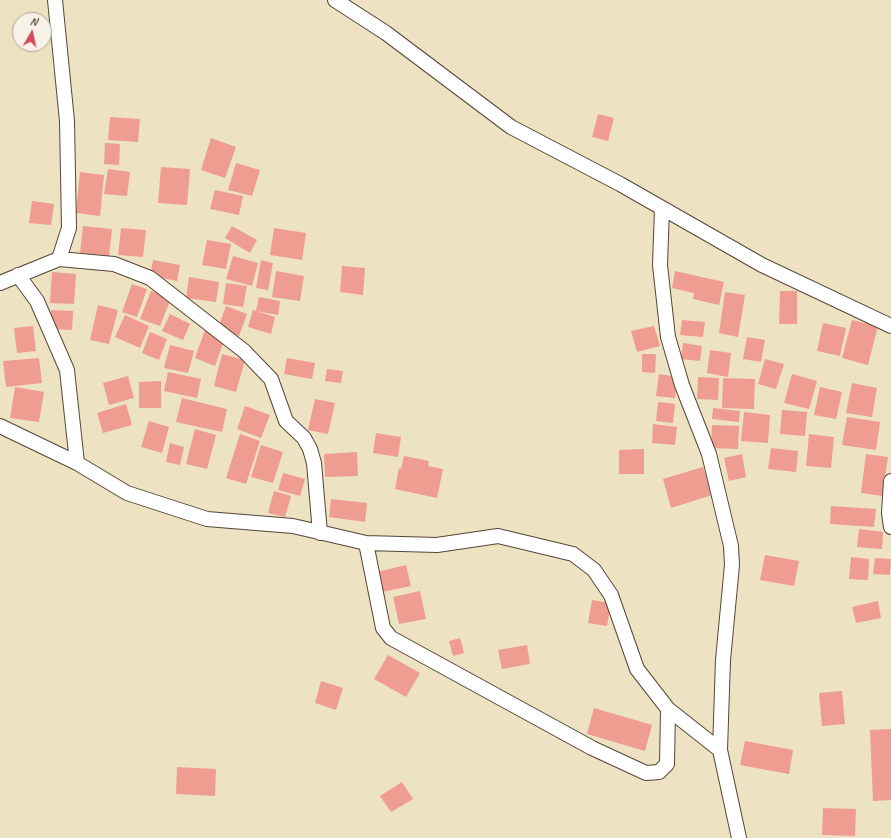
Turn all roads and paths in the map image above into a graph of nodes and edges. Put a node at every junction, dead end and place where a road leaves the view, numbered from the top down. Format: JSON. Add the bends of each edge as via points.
{"nodes":[{"id":1,"x":55,"y":0,"type":"edge"},
{"id":2,"x":335,"y":0,"type":"edge"},
{"id":3,"x":662,"y":208,"type":"junction"},
{"id":4,"x":59,"y":259,"type":"junction"},
{"id":5,"x":18,"y":275,"type":"junction"},
{"id":6,"x":0,"y":283,"type":"edge"},
{"id":7,"x":891,"y":326,"type":"edge"},
{"id":8,"x":0,"y":426,"type":"edge"},
{"id":9,"x":77,"y":463,"type":"junction"},
{"id":10,"x":891,"y":481,"type":"edge"},
{"id":11,"x":891,"y":527,"type":"edge"},
{"id":12,"x":320,"y":533,"type":"junction"},
{"id":13,"x":366,"y":544,"type":"junction"},
{"id":14,"x":668,"y":709,"type":"junction"},
{"id":15,"x":720,"y":750,"type":"junction"},
{"id":16,"x":739,"y":838,"type":"edge"}],
"edges":[{"from":1,"to":4,"type":"street","via":[[68,121],[69,228]]},
{"from":2,"to":3,"type":"street","via":[[386,33],[511,127]]},
{"from":3,"to":7,"type":"street","via":[[762,265]]},
{"from":3,"to":15,"type":"street","via":[[660,265],[668,337],[682,385],[709,454],[731,546],[732,565],[723,660]]},
{"from":4,"to":5,"type":"street"},
{"from":4,"to":12,"type":"street","via":[[114,264],[150,278],[244,351],[271,380],[286,421],[304,438],[310,450],[314,463]]},
{"from":5,"to":6,"type":"street"},
{"from":5,"to":9,"type":"street","via":[[36,301],[67,370]]},
{"from":8,"to":9,"type":"street"},
{"from":9,"to":12,"type":"street","via":[[127,493],[207,519],[293,526]]},
{"from":10,"to":11,"type":"street"},
{"from":12,"to":13,"type":"street"},
{"from":13,"to":14,"type":"street","via":[[437,545],[498,536],[573,554],[594,570],[611,595],[637,669]]},
{"from":13,"to":14,"type":"street","via":[[383,628],[391,638],[536,718],[646,773],[659,772],[667,764]]},
{"from":14,"to":15,"type":"street"},
{"from":15,"to":16,"type":"street"}]}
